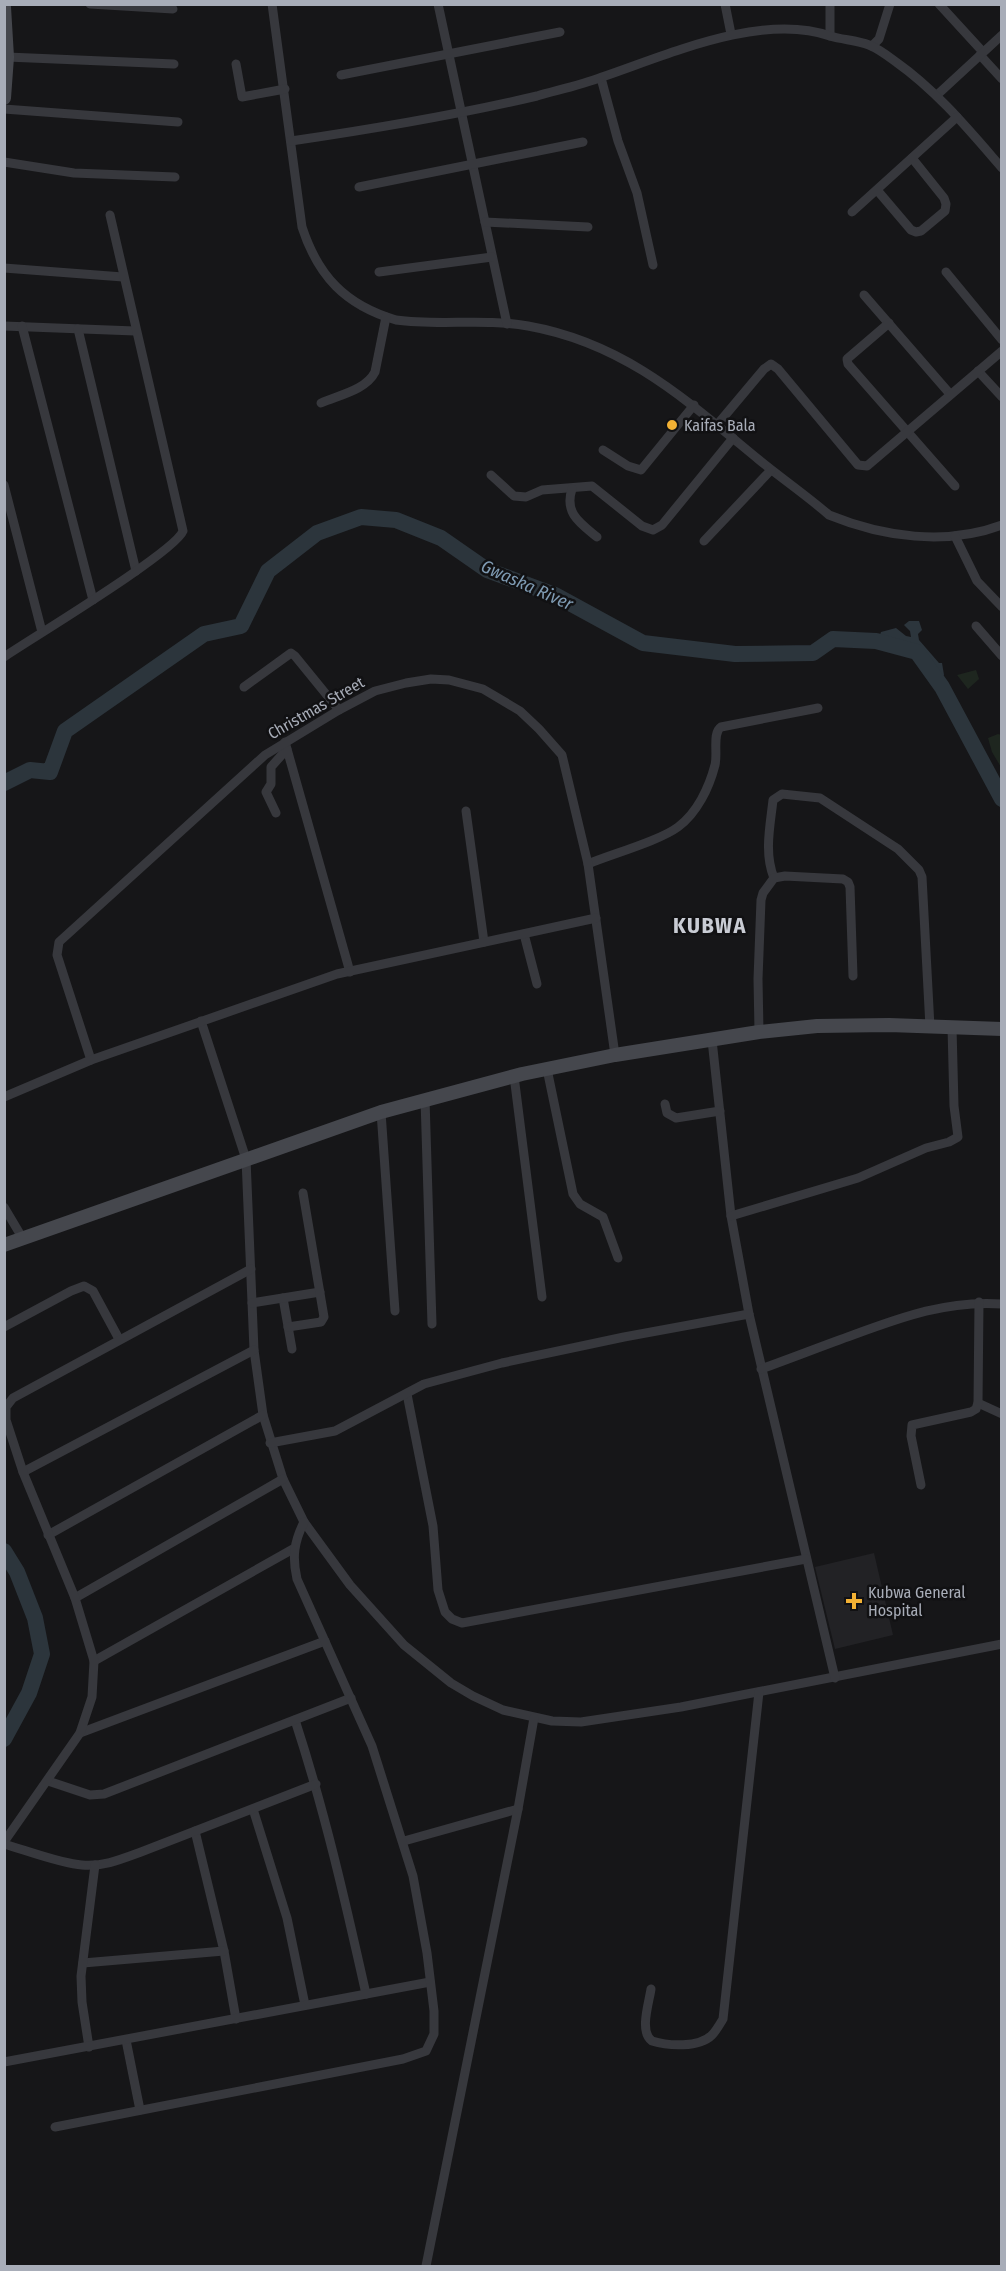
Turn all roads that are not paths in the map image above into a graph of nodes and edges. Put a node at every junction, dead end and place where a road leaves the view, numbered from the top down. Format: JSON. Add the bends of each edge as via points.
{"nodes":[{"id":1,"x":90,"y":4,"type":"edge"},
{"id":2,"x":272,"y":4,"type":"edge"},
{"id":3,"x":438,"y":4,"type":"edge"},
{"id":4,"x":724,"y":4,"type":"edge"},
{"id":5,"x":830,"y":4,"type":"edge"},
{"id":6,"x":890,"y":4,"type":"edge"},
{"id":7,"x":939,"y":4,"type":"edge"},
{"id":8,"x":4,"y":7,"type":"edge"},
{"id":9,"x":173,"y":9,"type":"dead end"},
{"id":10,"x":560,"y":32,"type":"dead end"},
{"id":11,"x":731,"y":34,"type":"junction"},
{"id":12,"x":1002,"y":35,"type":"edge"},
{"id":13,"x":830,"y":36,"type":"junction"},
{"id":14,"x":872,"y":46,"type":"junction"},
{"id":15,"x":982,"y":53,"type":"junction"},
{"id":16,"x":448,"y":54,"type":"junction"},
{"id":17,"x":7,"y":57,"type":"junction"},
{"id":18,"x":174,"y":64,"type":"dead end"},
{"id":19,"x":236,"y":64,"type":"dead end"},
{"id":20,"x":341,"y":75,"type":"dead end"},
{"id":21,"x":601,"y":78,"type":"junction"},
{"id":22,"x":1002,"y":79,"type":"edge"},
{"id":23,"x":285,"y":89,"type":"junction"},
{"id":24,"x":937,"y":95,"type":"junction"},
{"id":25,"x":4,"y":98,"type":"edge"},
{"id":26,"x":4,"y":109,"type":"edge"},
{"id":27,"x":460,"y":111,"type":"junction"},
{"id":28,"x":957,"y":117,"type":"junction"},
{"id":29,"x":178,"y":122,"type":"dead end"},
{"id":30,"x":291,"y":141,"type":"junction"},
{"id":31,"x":583,"y":142,"type":"dead end"},
{"id":32,"x":912,"y":158,"type":"junction"},
{"id":33,"x":4,"y":162,"type":"edge"},
{"id":34,"x":472,"y":165,"type":"junction"},
{"id":35,"x":1002,"y":168,"type":"edge"},
{"id":36,"x":175,"y":177,"type":"dead end"},
{"id":37,"x":359,"y":187,"type":"dead end"},
{"id":38,"x":877,"y":190,"type":"junction"},
{"id":39,"x":852,"y":212,"type":"dead end"},
{"id":40,"x":110,"y":215,"type":"dead end"},
{"id":41,"x":485,"y":222,"type":"junction"},
{"id":42,"x":588,"y":227,"type":"dead end"},
{"id":43,"x":492,"y":257,"type":"junction"},
{"id":44,"x":653,"y":264,"type":"dead end"},
{"id":45,"x":4,"y":268,"type":"edge"},
{"id":46,"x":379,"y":272,"type":"dead end"},
{"id":47,"x":946,"y":272,"type":"dead end"},
{"id":48,"x":123,"y":277,"type":"junction"},
{"id":49,"x":864,"y":294,"type":"dead end"},
{"id":50,"x":386,"y":317,"type":"junction"},
{"id":51,"x":889,"y":323,"type":"junction"},
{"id":52,"x":507,"y":324,"type":"junction"},
{"id":53,"x":4,"y":326,"type":"edge"},
{"id":54,"x":22,"y":326,"type":"junction"},
{"id":55,"x":78,"y":329,"type":"junction"},
{"id":56,"x":135,"y":331,"type":"junction"},
{"id":57,"x":1002,"y":340,"type":"edge"},
{"id":58,"x":1002,"y":351,"type":"edge"},
{"id":59,"x":978,"y":371,"type":"junction"},
{"id":60,"x":950,"y":394,"type":"junction"},
{"id":61,"x":1002,"y":397,"type":"edge"},
{"id":62,"x":321,"y":403,"type":"dead end"},
{"id":63,"x":694,"y":405,"type":"junction"},
{"id":64,"x":717,"y":425,"type":"junction"},
{"id":65,"x":907,"y":432,"type":"junction"},
{"id":66,"x":733,"y":438,"type":"junction"},
{"id":67,"x":603,"y":450,"type":"dead end"},
{"id":68,"x":771,"y":470,"type":"junction"},
{"id":69,"x":491,"y":475,"type":"dead end"},
{"id":70,"x":4,"y":484,"type":"edge"},
{"id":71,"x":955,"y":486,"type":"dead end"},
{"id":72,"x":572,"y":489,"type":"junction"},
{"id":73,"x":1002,"y":525,"type":"edge"},
{"id":74,"x":954,"y":536,"type":"junction"},
{"id":75,"x":597,"y":537,"type":"dead end"},
{"id":76,"x":704,"y":541,"type":"dead end"},
{"id":77,"x":136,"y":571,"type":"junction"},
{"id":78,"x":93,"y":600,"type":"junction"},
{"id":79,"x":1002,"y":607,"type":"edge"},
{"id":80,"x":976,"y":626,"type":"dead end"},
{"id":81,"x":42,"y":632,"type":"junction"},
{"id":82,"x":4,"y":657,"type":"edge"},
{"id":83,"x":1002,"y":657,"type":"edge"},
{"id":84,"x":244,"y":687,"type":"dead end"},
{"id":85,"x":818,"y":708,"type":"dead end"},
{"id":86,"x":339,"y":710,"type":"junction"},
{"id":87,"x":286,"y":746,"type":"junction"},
{"id":88,"x":466,"y":811,"type":"dead end"},
{"id":89,"x":276,"y":813,"type":"dead end"},
{"id":90,"x":588,"y":864,"type":"junction"},
{"id":91,"x":774,"y":878,"type":"junction"},
{"id":92,"x":596,"y":918,"type":"junction"},
{"id":93,"x":524,"y":934,"type":"junction"},
{"id":94,"x":484,"y":942,"type":"junction"},
{"id":95,"x":350,"y":972,"type":"junction"},
{"id":96,"x":853,"y":976,"type":"dead end"},
{"id":97,"x":537,"y":984,"type":"dead end"},
{"id":98,"x":201,"y":1021,"type":"junction"},
{"id":99,"x":930,"y":1027,"type":"junction"},
{"id":100,"x":952,"y":1027,"type":"junction"},
{"id":101,"x":1002,"y":1029,"type":"edge"},
{"id":102,"x":759,"y":1032,"type":"junction"},
{"id":103,"x":712,"y":1040,"type":"junction"},
{"id":104,"x":615,"y":1055,"type":"junction"},
{"id":105,"x":91,"y":1060,"type":"junction"},
{"id":106,"x":547,"y":1068,"type":"junction"},
{"id":107,"x":514,"y":1076,"type":"junction"},
{"id":108,"x":4,"y":1097,"type":"edge"},
{"id":109,"x":424,"y":1099,"type":"junction"},
{"id":110,"x":664,"y":1104,"type":"dead end"},
{"id":111,"x":720,"y":1111,"type":"junction"},
{"id":112,"x":381,"y":1112,"type":"junction"},
{"id":113,"x":246,"y":1159,"type":"junction"},
{"id":114,"x":303,"y":1193,"type":"dead end"},
{"id":115,"x":4,"y":1207,"type":"edge"},
{"id":116,"x":731,"y":1216,"type":"junction"},
{"id":117,"x":23,"y":1239,"type":"junction"},
{"id":118,"x":4,"y":1245,"type":"edge"},
{"id":119,"x":618,"y":1258,"type":"dead end"},
{"id":120,"x":251,"y":1269,"type":"junction"},
{"id":121,"x":320,"y":1292,"type":"junction"},
{"id":122,"x":542,"y":1297,"type":"dead end"},
{"id":123,"x":284,"y":1298,"type":"junction"},
{"id":124,"x":979,"y":1302,"type":"junction"},
{"id":125,"x":252,"y":1303,"type":"junction"},
{"id":126,"x":1002,"y":1304,"type":"edge"},
{"id":127,"x":395,"y":1311,"type":"dead end"},
{"id":128,"x":749,"y":1314,"type":"junction"},
{"id":129,"x":432,"y":1324,"type":"dead end"},
{"id":130,"x":4,"y":1327,"type":"edge"},
{"id":131,"x":288,"y":1327,"type":"junction"},
{"id":132,"x":119,"y":1339,"type":"junction"},
{"id":133,"x":292,"y":1349,"type":"dead end"},
{"id":134,"x":254,"y":1350,"type":"junction"},
{"id":135,"x":761,"y":1369,"type":"junction"},
{"id":136,"x":407,"y":1394,"type":"junction"},
{"id":137,"x":978,"y":1403,"type":"junction"},
{"id":138,"x":1002,"y":1414,"type":"edge"},
{"id":139,"x":263,"y":1415,"type":"junction"},
{"id":140,"x":270,"y":1443,"type":"junction"},
{"id":141,"x":24,"y":1472,"type":"junction"},
{"id":142,"x":283,"y":1479,"type":"junction"},
{"id":143,"x":921,"y":1485,"type":"dead end"},
{"id":144,"x":304,"y":1522,"type":"junction"},
{"id":145,"x":48,"y":1535,"type":"junction"},
{"id":146,"x":293,"y":1549,"type":"junction"},
{"id":147,"x":806,"y":1558,"type":"junction"},
{"id":148,"x":75,"y":1598,"type":"junction"},
{"id":149,"x":325,"y":1641,"type":"junction"},
{"id":150,"x":1002,"y":1644,"type":"edge"},
{"id":151,"x":94,"y":1661,"type":"junction"},
{"id":152,"x":835,"y":1678,"type":"junction"},
{"id":153,"x":759,"y":1692,"type":"junction"},
{"id":154,"x":351,"y":1698,"type":"junction"},
{"id":155,"x":534,"y":1718,"type":"junction"},
{"id":156,"x":295,"y":1720,"type":"junction"},
{"id":157,"x":80,"y":1733,"type":"junction"},
{"id":158,"x":48,"y":1781,"type":"junction"},
{"id":159,"x":316,"y":1784,"type":"junction"},
{"id":160,"x":253,"y":1809,"type":"junction"},
{"id":161,"x":518,"y":1809,"type":"junction"},
{"id":162,"x":195,"y":1831,"type":"junction"},
{"id":163,"x":404,"y":1840,"type":"junction"},
{"id":164,"x":4,"y":1843,"type":"edge"},
{"id":165,"x":95,"y":1865,"type":"junction"},
{"id":166,"x":224,"y":1951,"type":"junction"},
{"id":167,"x":83,"y":1963,"type":"junction"},
{"id":168,"x":430,"y":1982,"type":"junction"},
{"id":169,"x":651,"y":1989,"type":"dead end"},
{"id":170,"x":366,"y":1994,"type":"junction"},
{"id":171,"x":304,"y":2006,"type":"junction"},
{"id":172,"x":236,"y":2019,"type":"junction"},
{"id":173,"x":126,"y":2040,"type":"junction"},
{"id":174,"x":89,"y":2047,"type":"junction"},
{"id":175,"x":4,"y":2062,"type":"edge"},
{"id":176,"x":140,"y":2110,"type":"junction"},
{"id":177,"x":55,"y":2127,"type":"dead end"},
{"id":178,"x":426,"y":2266,"type":"edge"}],
"edges":[{"from":1,"to":9,"type":"street"},
{"from":2,"to":23,"type":"street"},
{"from":3,"to":16,"type":"street"},
{"from":4,"to":11,"type":"street"},
{"from":5,"to":13,"type":"street"},
{"from":6,"to":14,"type":"street","via":[[879,39]]},
{"from":7,"to":15,"type":"street"},
{"from":8,"to":17,"type":"main road"},
{"from":10,"to":16,"type":"street"},
{"from":11,"to":13,"type":"street","via":[[794,30]]},
{"from":11,"to":21,"type":"street"},
{"from":12,"to":15,"type":"street"},
{"from":13,"to":14,"type":"street"},
{"from":14,"to":24,"type":"street"},
{"from":15,"to":22,"type":"street"},
{"from":15,"to":24,"type":"street"},
{"from":16,"to":20,"type":"street"},
{"from":16,"to":27,"type":"street"},
{"from":17,"to":18,"type":"street"},
{"from":17,"to":25,"type":"main road"},
{"from":19,"to":23,"type":"street","via":[[242,97]]},
{"from":21,"to":27,"type":"street"},
{"from":21,"to":44,"type":"street","via":[[637,193]]},
{"from":23,"to":30,"type":"street"},
{"from":24,"to":28,"type":"street"},
{"from":26,"to":29,"type":"street"},
{"from":27,"to":30,"type":"street"},
{"from":27,"to":34,"type":"street"},
{"from":28,"to":32,"type":"street"},
{"from":28,"to":35,"type":"street"},
{"from":30,"to":50,"type":"street","via":[[298,206],[313,256],[343,294]]},
{"from":31,"to":34,"type":"street"},
{"from":32,"to":38,"type":"street"},
{"from":32,"to":38,"type":"street","via":[[944,198],[945,211],[916,232],[910,230]]},
{"from":33,"to":36,"type":"street","via":[[74,172]]},
{"from":34,"to":37,"type":"street"},
{"from":34,"to":41,"type":"street"},
{"from":38,"to":39,"type":"street"},
{"from":40,"to":48,"type":"street"},
{"from":41,"to":42,"type":"street"},
{"from":41,"to":43,"type":"street"},
{"from":43,"to":46,"type":"street"},
{"from":43,"to":52,"type":"street"},
{"from":45,"to":48,"type":"street"},
{"from":47,"to":57,"type":"street"},
{"from":48,"to":56,"type":"street"},
{"from":49,"to":51,"type":"street"},
{"from":50,"to":52,"type":"street","via":[[411,322]]},
{"from":50,"to":62,"type":"street","via":[[371,379]]},
{"from":51,"to":60,"type":"street"},
{"from":51,"to":65,"type":"street","via":[[847,361]]},
{"from":52,"to":63,"type":"street","via":[[543,329],[607,351]]},
{"from":53,"to":54,"type":"street"},
{"from":54,"to":55,"type":"street"},
{"from":54,"to":78,"type":"street"},
{"from":55,"to":56,"type":"street"},
{"from":55,"to":77,"type":"street"},
{"from":56,"to":77,"type":"street","via":[[183,531],[176,541]]},
{"from":58,"to":59,"type":"street"},
{"from":59,"to":60,"type":"street"},
{"from":59,"to":61,"type":"street"},
{"from":60,"to":65,"type":"street"},
{"from":63,"to":64,"type":"street"},
{"from":63,"to":67,"type":"street","via":[[641,470]]},
{"from":64,"to":65,"type":"street","via":[[771,364],[858,465],[867,466]]},
{"from":64,"to":66,"type":"street"},
{"from":65,"to":71,"type":"street"},
{"from":66,"to":68,"type":"street"},
{"from":66,"to":72,"type":"street","via":[[662,525],[653,530],[592,486]]},
{"from":68,"to":74,"type":"street","via":[[829,515],[856,526],[910,535]]},
{"from":68,"to":76,"type":"street"},
{"from":69,"to":72,"type":"street","via":[[514,496]]},
{"from":70,"to":81,"type":"street"},
{"from":72,"to":75,"type":"street","via":[[568,500],[571,510]]},
{"from":73,"to":74,"type":"street"},
{"from":74,"to":79,"type":"street","via":[[977,581]]},
{"from":77,"to":78,"type":"street"},
{"from":78,"to":81,"type":"street"},
{"from":80,"to":83,"type":"street"},
{"from":81,"to":82,"type":"street"},
{"from":84,"to":86,"type":"street","via":[[291,654]]},
{"from":85,"to":90,"type":"street","via":[[721,727],[716,734],[718,750],[709,783],[687,818],[669,833]]},
{"from":86,"to":87,"type":"street","name":"Christmas Street"},
{"from":86,"to":90,"type":"street","name":"Christmas Street","via":[[390,686],[431,680],[467,684],[498,698],[530,720],[562,755]]},
{"from":87,"to":89,"type":"street","via":[[271,767],[271,784],[266,792]]},
{"from":87,"to":95,"type":"street"},
{"from":87,"to":105,"type":"street","name":"Christmas Street","via":[[247,770],[59,942],[57,956]]},
{"from":88,"to":94,"type":"street"},
{"from":90,"to":92,"type":"street","name":"Christmas Street"},
{"from":91,"to":96,"type":"street","via":[[848,882]]},
{"from":91,"to":99,"type":"street","via":[[768,850],[773,800],[782,794],[820,798],[898,849],[922,877]]},
{"from":91,"to":102,"type":"street","via":[[761,900]]},
{"from":92,"to":93,"type":"street"},
{"from":92,"to":104,"type":"street","name":"Christmas Street"},
{"from":93,"to":94,"type":"street"},
{"from":93,"to":97,"type":"street"},
{"from":94,"to":95,"type":"street"},
{"from":95,"to":98,"type":"street"},
{"from":98,"to":105,"type":"street"},
{"from":98,"to":113,"type":"street"},
{"from":99,"to":100,"type":"main road"},
{"from":99,"to":102,"type":"main road","via":[[817,1026]]},
{"from":100,"to":101,"type":"main road"},
{"from":100,"to":116,"type":"street","via":[[958,1137],[858,1178]]},
{"from":102,"to":103,"type":"main road"},
{"from":103,"to":104,"type":"main road"},
{"from":103,"to":111,"type":"street"},
{"from":104,"to":106,"type":"main road"},
{"from":105,"to":108,"type":"street"},
{"from":106,"to":107,"type":"main road"},
{"from":106,"to":119,"type":"street","via":[[573,1194],[580,1204],[603,1217]]},
{"from":107,"to":109,"type":"main road"},
{"from":107,"to":122,"type":"street"},
{"from":109,"to":112,"type":"main road"},
{"from":109,"to":129,"type":"street"},
{"from":110,"to":111,"type":"street","via":[[667,1113],[676,1118]]},
{"from":111,"to":116,"type":"street"},
{"from":112,"to":113,"type":"main road"},
{"from":112,"to":127,"type":"street"},
{"from":113,"to":117,"type":"main road"},
{"from":113,"to":120,"type":"street"},
{"from":114,"to":121,"type":"street"},
{"from":115,"to":117,"type":"street"},
{"from":116,"to":128,"type":"street"},
{"from":117,"to":118,"type":"main road"},
{"from":120,"to":125,"type":"street"},
{"from":120,"to":132,"type":"street"},
{"from":121,"to":123,"type":"street"},
{"from":121,"to":131,"type":"street","via":[[324,1317],[321,1322]]},
{"from":123,"to":125,"type":"street"},
{"from":123,"to":131,"type":"street"},
{"from":124,"to":126,"type":"street"},
{"from":124,"to":135,"type":"street","via":[[910,1314]]},
{"from":124,"to":137,"type":"street"},
{"from":125,"to":134,"type":"street"},
{"from":128,"to":135,"type":"street"},
{"from":128,"to":136,"type":"street","via":[[502,1363],[424,1384]]},
{"from":130,"to":132,"type":"street","via":[[84,1286],[93,1291]]},
{"from":131,"to":133,"type":"street"},
{"from":132,"to":141,"type":"street","via":[[8,1403],[6,1420]]},
{"from":134,"to":139,"type":"street"},
{"from":134,"to":141,"type":"street"},
{"from":135,"to":147,"type":"street"},
{"from":136,"to":140,"type":"street","via":[[335,1431]]},
{"from":136,"to":147,"type":"street","via":[[432,1526],[438,1590],[445,1612],[452,1619],[462,1623]]},
{"from":137,"to":138,"type":"street"},
{"from":137,"to":143,"type":"street","via":[[971,1412],[912,1425]]},
{"from":139,"to":140,"type":"street"},
{"from":139,"to":145,"type":"street"},
{"from":140,"to":142,"type":"street"},
{"from":141,"to":145,"type":"street"},
{"from":142,"to":144,"type":"street"},
{"from":142,"to":148,"type":"street"},
{"from":144,"to":146,"type":"street"},
{"from":144,"to":155,"type":"street","via":[[350,1585],[404,1645],[473,1696]]},
{"from":145,"to":148,"type":"street"},
{"from":146,"to":149,"type":"street","via":[[297,1580]]},
{"from":146,"to":151,"type":"street"},
{"from":147,"to":152,"type":"street"},
{"from":148,"to":151,"type":"street"},
{"from":149,"to":154,"type":"street"},
{"from":149,"to":157,"type":"street"},
{"from":150,"to":152,"type":"street"},
{"from":151,"to":157,"type":"street","via":[[92,1696]]},
{"from":152,"to":153,"type":"street"},
{"from":153,"to":155,"type":"street","via":[[631,1716],[571,1721]]},
{"from":153,"to":169,"type":"street","via":[[723,2019],[713,2035],[702,2042],[652,2041],[645,2030]]},
{"from":154,"to":156,"type":"street"},
{"from":154,"to":163,"type":"street"},
{"from":155,"to":161,"type":"street"},
{"from":156,"to":158,"type":"street","via":[[104,1794],[90,1795]]},
{"from":156,"to":159,"type":"street"},
{"from":157,"to":158,"type":"street"},
{"from":158,"to":164,"type":"street"},
{"from":159,"to":160,"type":"street"},
{"from":159,"to":170,"type":"street"},
{"from":160,"to":162,"type":"street"},
{"from":160,"to":171,"type":"street","via":[[287,1918]]},
{"from":161,"to":163,"type":"street"},
{"from":161,"to":178,"type":"street"},
{"from":162,"to":165,"type":"street"},
{"from":162,"to":166,"type":"street"},
{"from":163,"to":168,"type":"street"},
{"from":164,"to":165,"type":"street","via":[[79,1865]]},
{"from":165,"to":167,"type":"street"},
{"from":166,"to":167,"type":"street"},
{"from":166,"to":172,"type":"street"},
{"from":167,"to":174,"type":"street","via":[[82,2002]]},
{"from":168,"to":170,"type":"street"},
{"from":168,"to":176,"type":"street","via":[[434,2034],[426,2051],[418,2055]]},
{"from":170,"to":171,"type":"street"},
{"from":171,"to":172,"type":"street"},
{"from":172,"to":173,"type":"street"},
{"from":173,"to":174,"type":"street"},
{"from":173,"to":176,"type":"street"},
{"from":174,"to":175,"type":"street"},
{"from":176,"to":177,"type":"street"}]}
